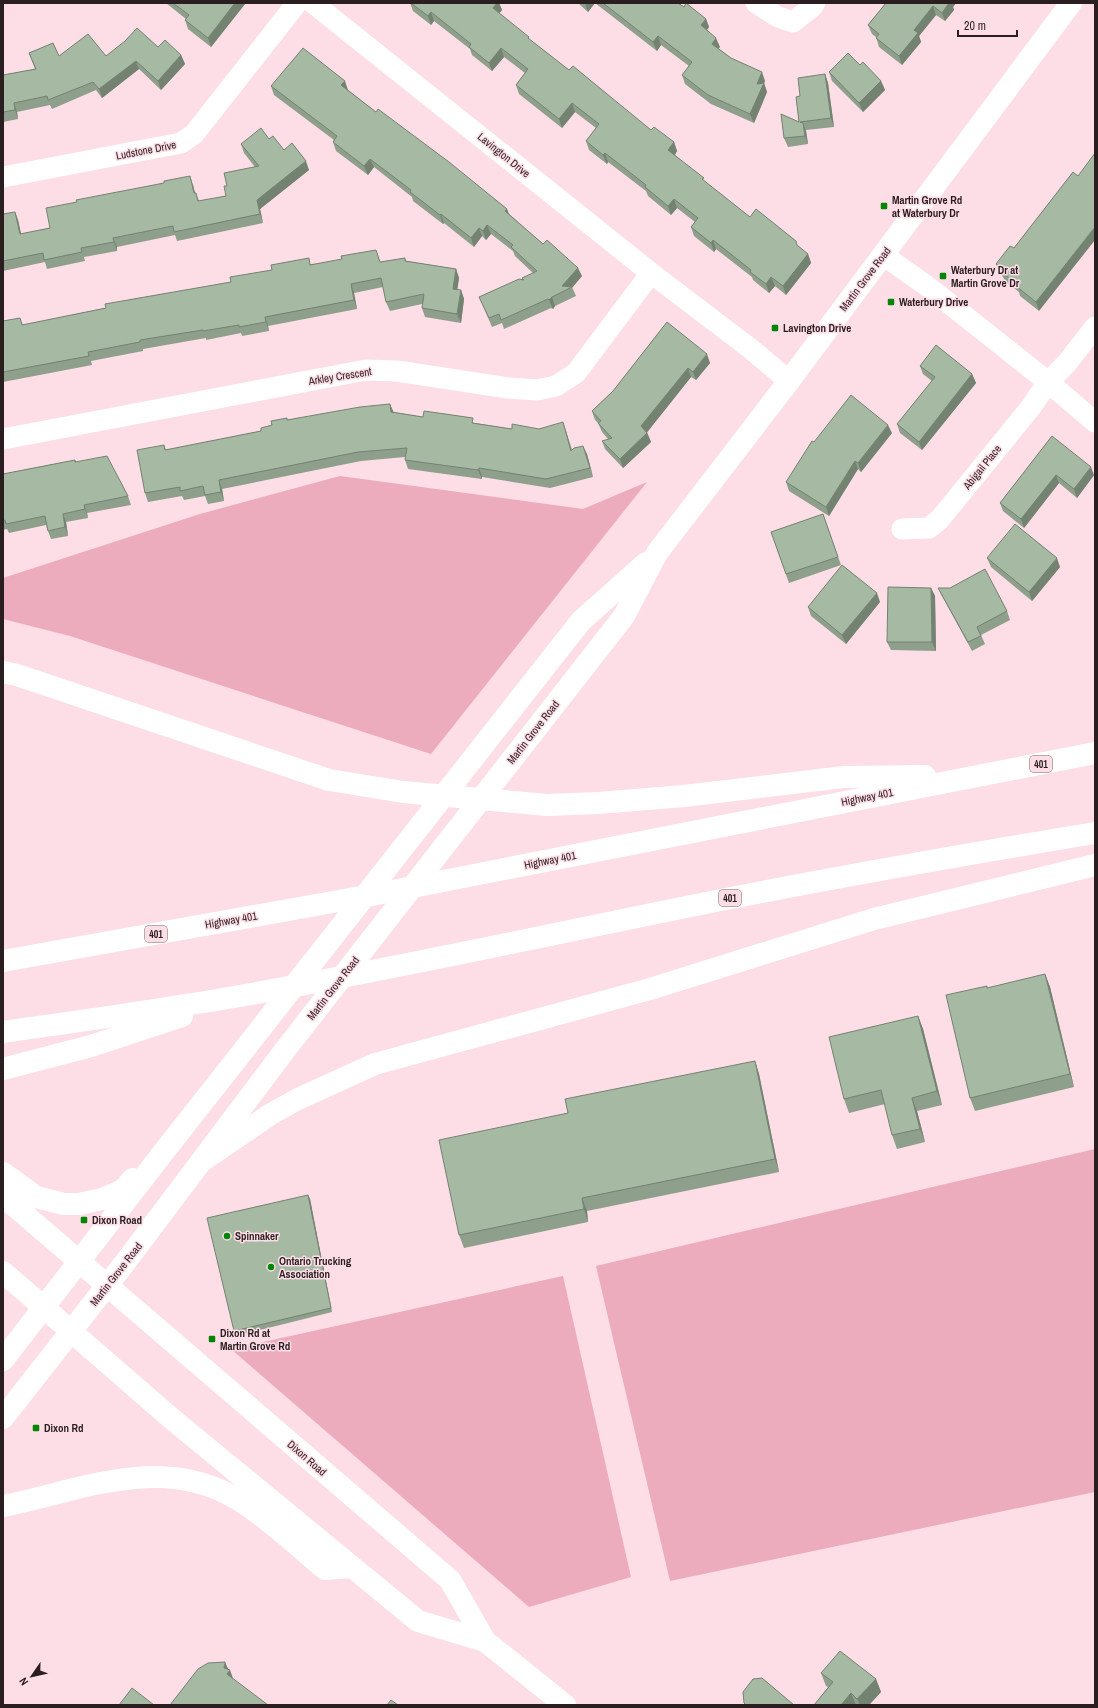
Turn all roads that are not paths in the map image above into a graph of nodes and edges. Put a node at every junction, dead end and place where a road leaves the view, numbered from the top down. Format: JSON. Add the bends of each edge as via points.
{"nodes":[{"id":1,"x":297,"y":3,"type":"edge"},
{"id":2,"x":313,"y":3,"type":"edge"},
{"id":3,"x":756,"y":3,"type":"edge"},
{"id":4,"x":815,"y":3,"type":"edge"},
{"id":5,"x":1071,"y":3,"type":"edge"},
{"id":6,"x":3,"y":177,"type":"edge"},
{"id":7,"x":883,"y":255,"type":"junction"},
{"id":8,"x":651,"y":273,"type":"junction"},
{"id":9,"x":1095,"y":327,"type":"edge"},
{"id":10,"x":789,"y":381,"type":"junction"},
{"id":11,"x":1048,"y":382,"type":"junction"},
{"id":12,"x":1095,"y":422,"type":"edge"},
{"id":13,"x":3,"y":439,"type":"edge"},
{"id":14,"x":902,"y":529,"type":"dead end"},
{"id":15,"x":657,"y":553,"type":"junction"},
{"id":16,"x":3,"y":672,"type":"edge"},
{"id":17,"x":1095,"y":753,"type":"edge"},
{"id":18,"x":986,"y":774,"type":"junction"},
{"id":19,"x":1095,"y":834,"type":"edge"},
{"id":20,"x":1095,"y":865,"type":"edge"},
{"id":21,"x":3,"y":960,"type":"edge"},
{"id":22,"x":248,"y":995,"type":"junction"},
{"id":23,"x":3,"y":1032,"type":"edge"},
{"id":24,"x":3,"y":1069,"type":"edge"},
{"id":25,"x":162,"y":1154,"type":"junction"},
{"id":26,"x":202,"y":1161,"type":"junction"},
{"id":27,"x":3,"y":1173,"type":"edge"},
{"id":28,"x":3,"y":1196,"type":"edge"},
{"id":29,"x":79,"y":1261,"type":"junction"},
{"id":30,"x":3,"y":1272,"type":"edge"},
{"id":31,"x":107,"y":1286,"type":"junction"},
{"id":32,"x":44,"y":1307,"type":"junction"},
{"id":33,"x":71,"y":1331,"type":"junction"},
{"id":34,"x":3,"y":1360,"type":"edge"},
{"id":35,"x":3,"y":1418,"type":"edge"},
{"id":36,"x":3,"y":1506,"type":"edge"},
{"id":37,"x":351,"y":1566,"type":"junction"},
{"id":38,"x":485,"y":1640,"type":"junction"},
{"id":39,"x":565,"y":1705,"type":"edge"}],
"edges":[{"from":1,"to":6,"type":"street","name":"Ludstone Drive","via":[[194,134],[181,143]]},
{"from":2,"to":8,"type":"street","name":"Lavington Drive"},
{"from":3,"to":4,"type":"street","via":[[778,17],[793,22]]},
{"from":5,"to":7,"type":"main road","name":"Martin Grove Road"},
{"from":7,"to":10,"type":"main road","name":"Martin Grove Road"},
{"from":7,"to":11,"type":"street","via":[[916,277]]},
{"from":8,"to":10,"type":"street","name":"Lavington Drive"},
{"from":8,"to":13,"type":"street","name":"Arkley Crescent","via":[[576,373],[556,386],[537,390],[508,388],[397,371],[366,370]]},
{"from":9,"to":11,"type":"street","name":"Abigail Place"},
{"from":10,"to":15,"type":"main road","name":"Martin Grove Road"},
{"from":11,"to":12,"type":"street"},
{"from":11,"to":14,"type":"street","name":"Abigail Place","via":[[1031,407],[940,519],[928,528]]},
{"from":15,"to":25,"type":"main road","name":"Martin Grove Road","via":[[582,621]]},
{"from":15,"to":26,"type":"main road","name":"Martin Grove Road","via":[[624,616],[290,1043]]},
{"from":16,"to":18,"type":"main road","via":[[328,780],[403,792],[547,805],[684,796],[844,777]]},
{"from":17,"to":18,"type":"main road","name":"Highway 401","number":"401"},
{"from":18,"to":21,"type":"main road","name":"Highway 401","number":"401","via":[[436,883]]},
{"from":19,"to":22,"type":"main road","number":"401","via":[[913,864],[726,899]]},
{"from":20,"to":26,"type":"main road","via":[[874,919],[650,989],[375,1064],[271,1114]]},
{"from":22,"to":23,"type":"main road","number":"401"},
{"from":22,"to":24,"type":"main road","via":[[91,1046]]},
{"from":25,"to":27,"type":"main road","via":[[151,1158],[123,1190],[102,1199],[79,1204],[50,1202],[36,1198]]},
{"from":25,"to":29,"type":"main road","name":"Martin Grove Road"},
{"from":26,"to":31,"type":"main road","name":"Martin Grove Road"},
{"from":28,"to":29,"type":"main road","name":"Dixon Road"},
{"from":29,"to":31,"type":"main road","name":"Dixon Road"},
{"from":29,"to":32,"type":"main road","name":"Martin Grove Road"},
{"from":30,"to":32,"type":"main road","name":"Dixon Road"},
{"from":31,"to":33,"type":"main road","name":"Martin Grove Road"},
{"from":31,"to":38,"type":"main road","name":"Dixon Road","via":[[450,1580]]},
{"from":32,"to":33,"type":"main road","name":"Dixon Road"},
{"from":32,"to":34,"type":"main road","name":"Martin Grove Road"},
{"from":33,"to":35,"type":"main road","name":"Martin Grove Road"},
{"from":33,"to":37,"type":"main road","name":"Dixon Road","via":[[172,1419]]},
{"from":36,"to":37,"type":"main road","via":[[110,1480],[138,1477],[182,1479],[209,1486],[255,1510],[325,1568]]},
{"from":37,"to":38,"type":"main road","name":"Dixon Road","via":[[418,1621]]},
{"from":38,"to":39,"type":"main road","name":"Dixon Road"}]}
